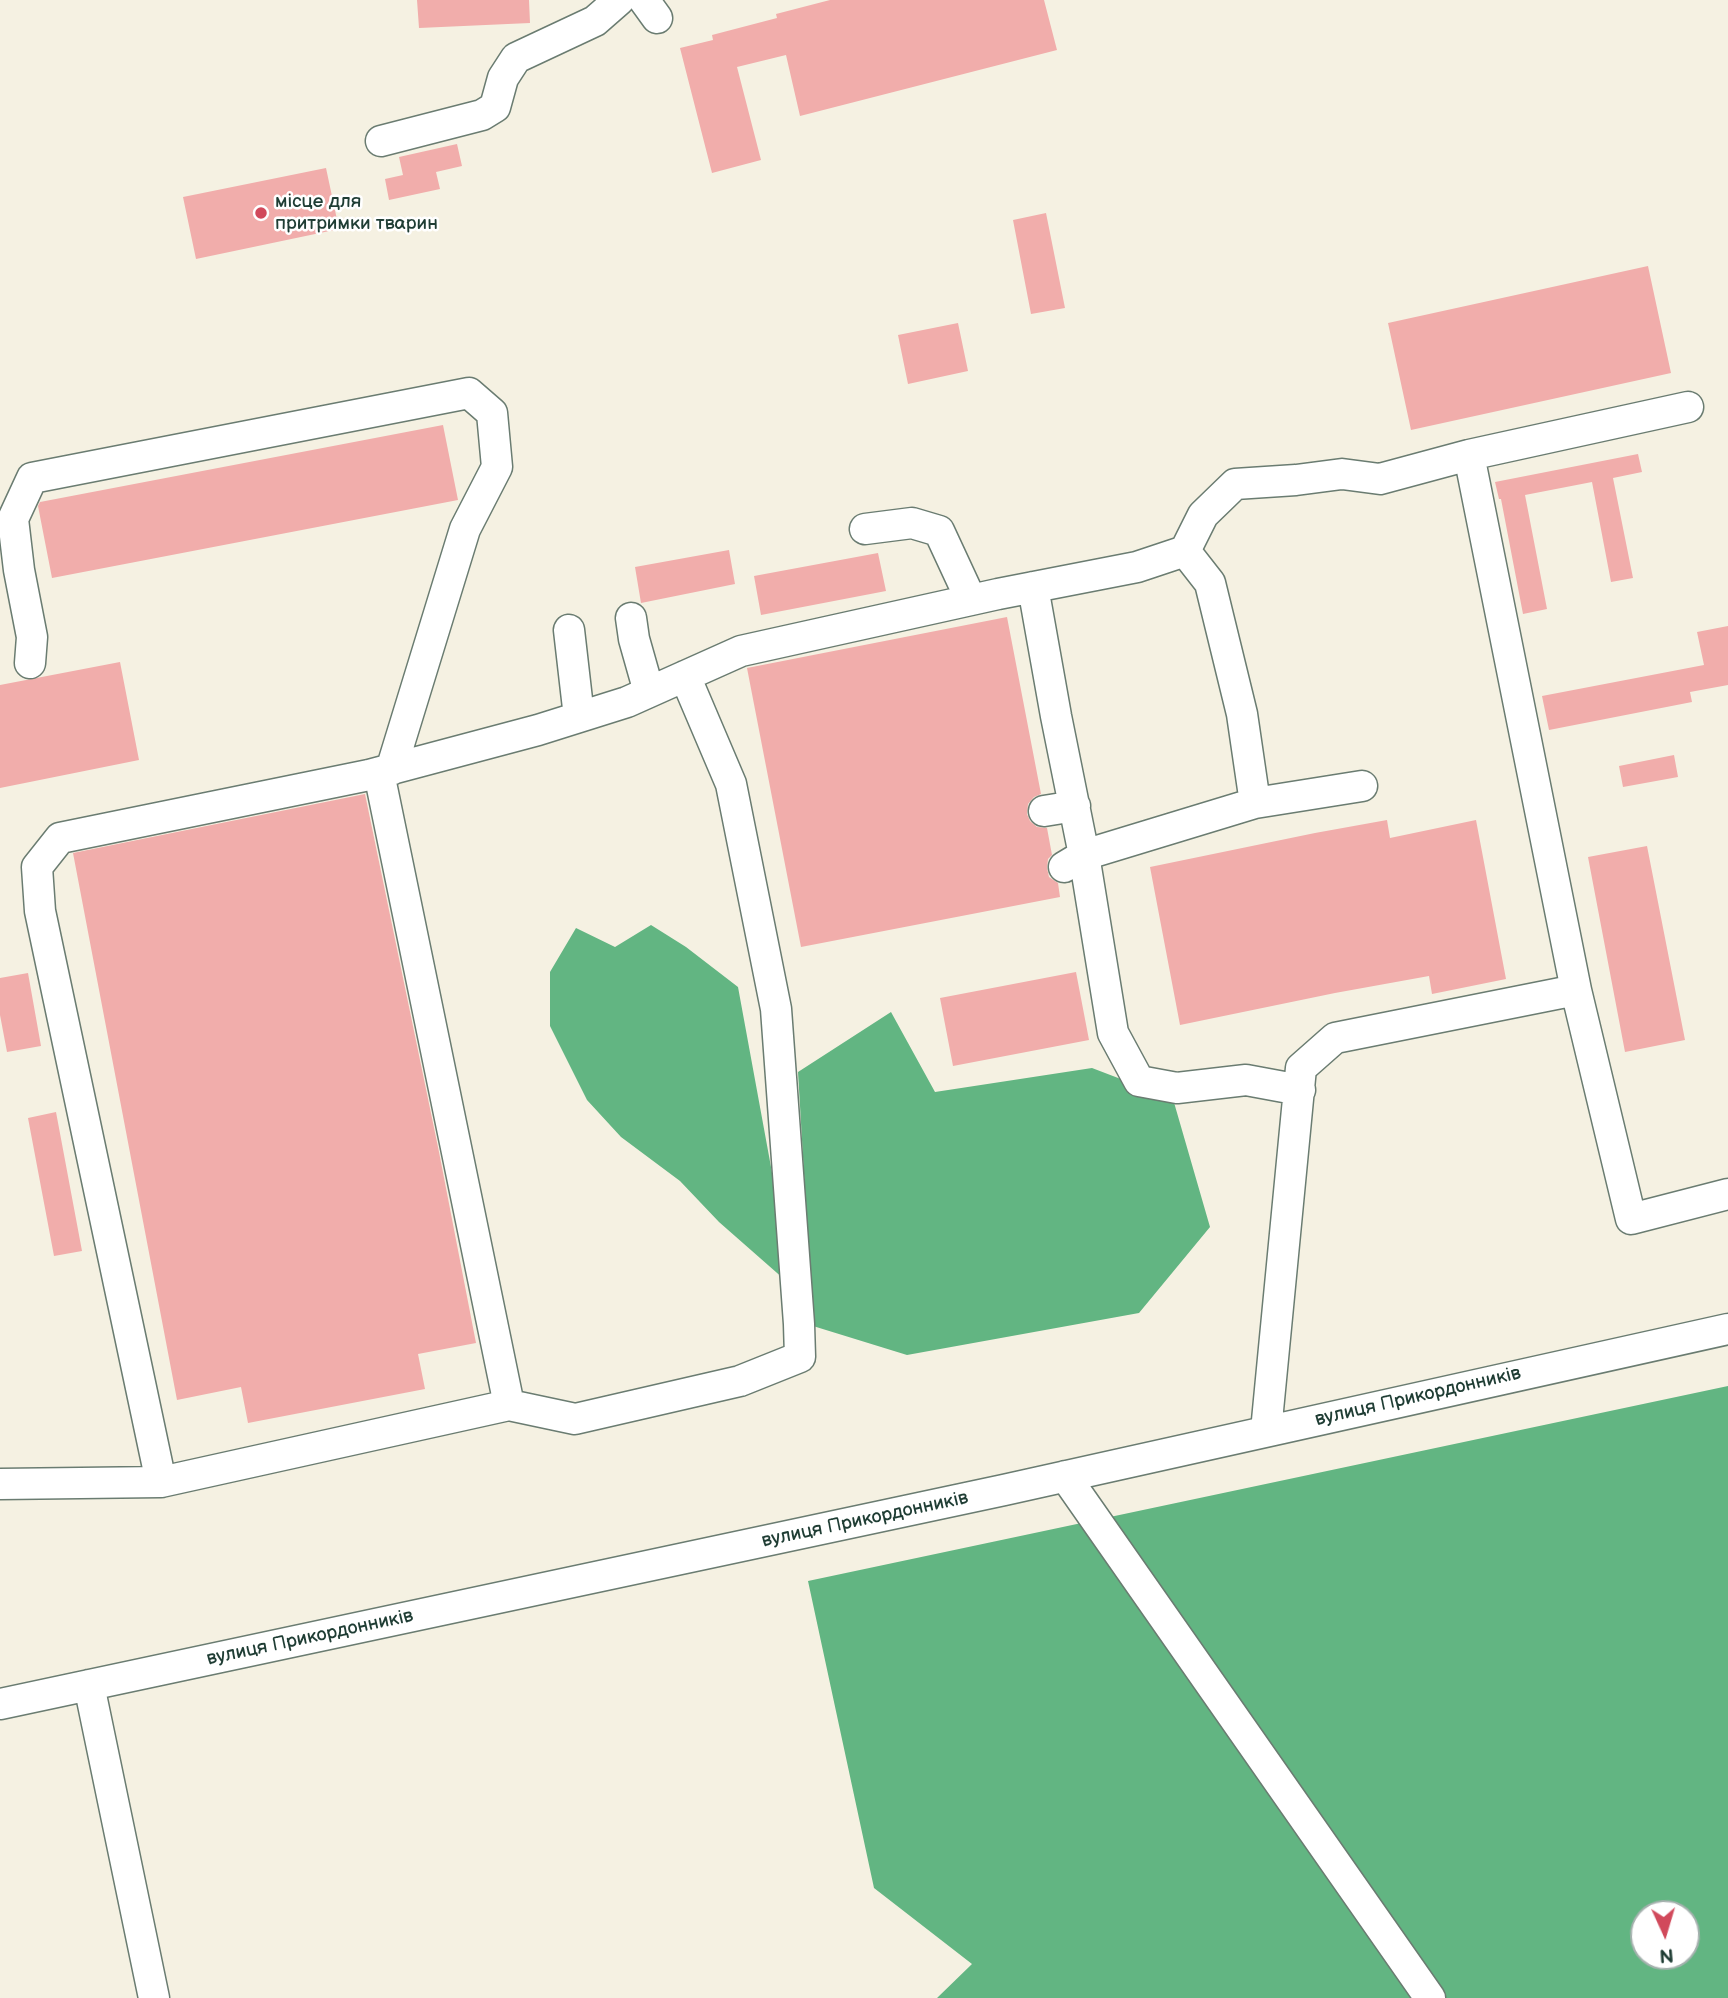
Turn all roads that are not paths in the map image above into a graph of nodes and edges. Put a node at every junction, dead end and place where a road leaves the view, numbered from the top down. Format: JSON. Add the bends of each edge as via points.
{"nodes":[{"id":1,"x":619,"y":0,"type":"edge"},
{"id":2,"x":381,"y":141,"type":"dead end"},
{"id":3,"x":1688,"y":407,"type":"dead end"},
{"id":4,"x":1469,"y":455,"type":"junction"},
{"id":5,"x":865,"y":529,"type":"dead end"},
{"id":6,"x":1185,"y":551,"type":"junction"},
{"id":7,"x":1033,"y":587,"type":"junction"},
{"id":8,"x":971,"y":600,"type":"junction"},
{"id":9,"x":631,"y":618,"type":"dead end"},
{"id":10,"x":569,"y":630,"type":"dead end"},
{"id":11,"x":30,"y":663,"type":"dead end"},
{"id":12,"x":685,"y":676,"type":"junction"},
{"id":13,"x":649,"y":692,"type":"junction"},
{"id":14,"x":579,"y":717,"type":"junction"},
{"id":15,"x":385,"y":771,"type":"junction"},
{"id":16,"x":1362,"y":786,"type":"dead end"},
{"id":17,"x":1255,"y":803,"type":"junction"},
{"id":18,"x":1075,"y":806,"type":"junction"},
{"id":19,"x":1044,"y":811,"type":"dead end"},
{"id":20,"x":1074,"y":861,"type":"junction"},
{"id":21,"x":1576,"y":990,"type":"junction"},
{"id":22,"x":1300,"y":1090,"type":"junction"},
{"id":23,"x":1728,"y":1194,"type":"edge"},
{"id":24,"x":1728,"y":1329,"type":"edge"},
{"id":25,"x":509,"y":1405,"type":"junction"},
{"id":26,"x":1266,"y":1431,"type":"junction"},
{"id":27,"x":1065,"y":1476,"type":"junction"},
{"id":28,"x":161,"y":1482,"type":"junction"},
{"id":29,"x":0,"y":1485,"type":"edge"},
{"id":30,"x":89,"y":1685,"type":"junction"},
{"id":31,"x":0,"y":1704,"type":"edge"},
{"id":32,"x":154,"y":1998,"type":"edge"},
{"id":33,"x":1430,"y":1998,"type":"edge"}],
"edges":[{"from":1,"to":2,"type":"street","via":[[595,21],[516,58],[503,78],[495,107],[482,115]]},
{"from":3,"to":4,"type":"street"},
{"from":4,"to":6,"type":"street","via":[[1380,479],[1342,474],[1235,484],[1203,515]]},
{"from":4,"to":21,"type":"street"},
{"from":5,"to":8,"type":"street","via":[[912,523],[939,531]]},
{"from":6,"to":7,"type":"street","via":[[1137,567]]},
{"from":6,"to":17,"type":"street","via":[[1210,583],[1242,714]]},
{"from":7,"to":8,"type":"street"},
{"from":7,"to":18,"type":"street","via":[[1045,719]]},
{"from":8,"to":12,"type":"street","via":[[741,651]]},
{"from":9,"to":13,"type":"street"},
{"from":10,"to":14,"type":"street"},
{"from":11,"to":15,"type":"street","via":[[32,637],[13,519],[32,478],[469,393],[492,413],[497,467],[465,529]]},
{"from":12,"to":13,"type":"street"},
{"from":12,"to":25,"type":"street","via":[[731,784],[776,1009],[800,1357],[740,1381],[575,1419]]},
{"from":13,"to":14,"type":"street"},
{"from":14,"to":15,"type":"street"},
{"from":15,"to":25,"type":"street"},
{"from":15,"to":28,"type":"street","via":[[60,838],[37,867],[40,911],[146,1354]]},
{"from":16,"to":17,"type":"street"},
{"from":17,"to":20,"type":"street"},
{"from":18,"to":19,"type":"street"},
{"from":18,"to":20,"type":"street"},
{"from":20,"to":22,"type":"street","via":[[1113,1033],[1139,1081],[1177,1088],[1246,1080]]},
{"from":21,"to":22,"type":"street","via":[[1335,1038],[1301,1068]]},
{"from":21,"to":23,"type":"street","via":[[1631,1219]]},
{"from":22,"to":26,"type":"street"},
{"from":24,"to":26,"type":"street","name":"вулиця Прикордонників"},
{"from":25,"to":28,"type":"street"},
{"from":26,"to":27,"type":"street","name":"вулиця Прикордонників"},
{"from":27,"to":30,"type":"street","name":"вулиця Прикордонників"},
{"from":27,"to":33,"type":"street"},
{"from":28,"to":29,"type":"street"},
{"from":30,"to":31,"type":"street","name":"вулиця Прикордонників"},
{"from":30,"to":32,"type":"street"}]}
